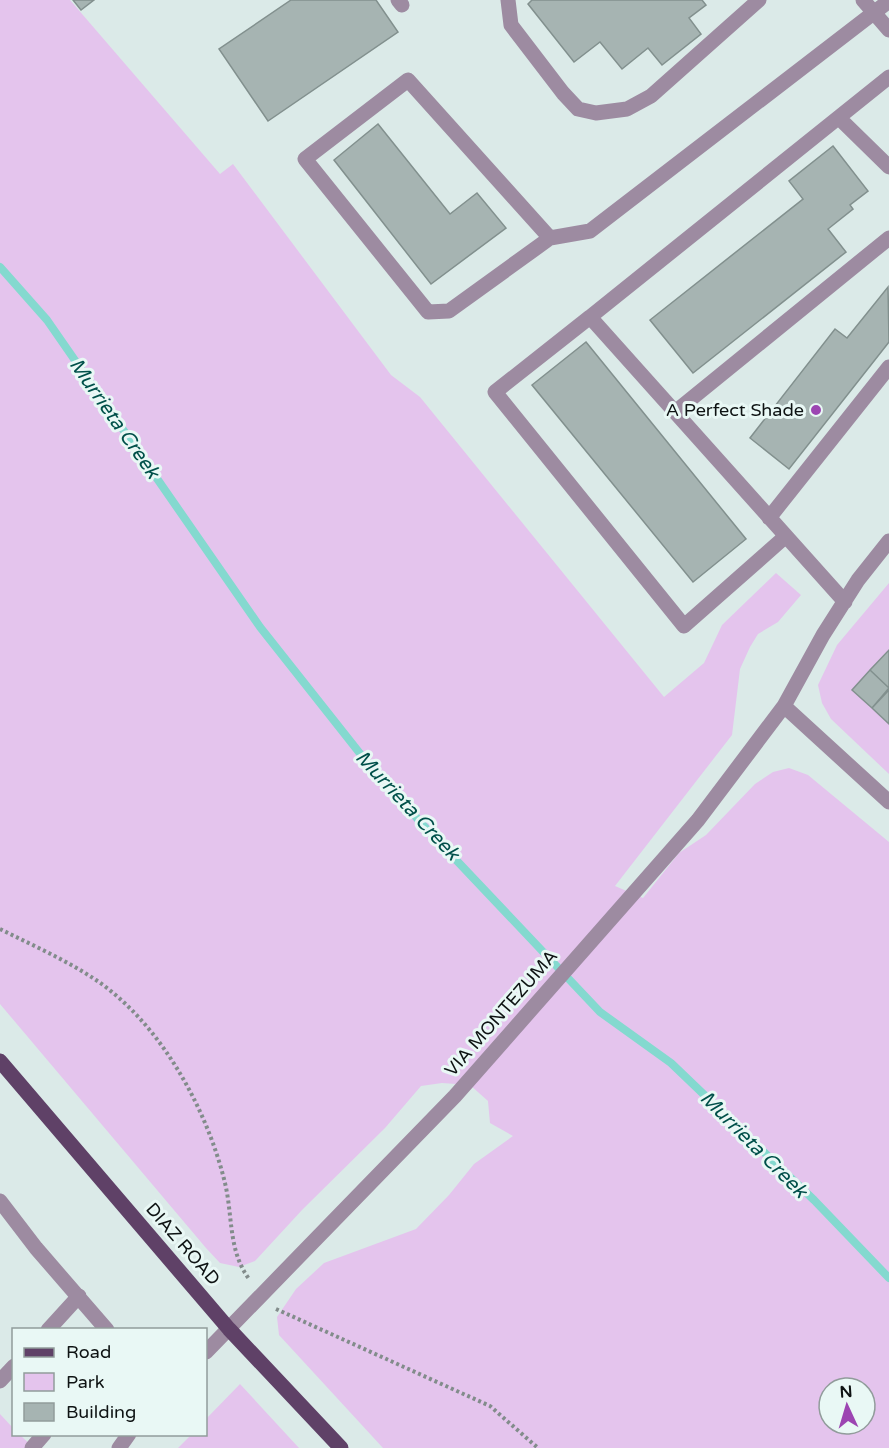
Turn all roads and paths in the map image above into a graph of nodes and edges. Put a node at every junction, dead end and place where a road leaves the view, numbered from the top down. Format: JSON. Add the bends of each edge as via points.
{"nodes":[{"id":1,"x":508,"y":0,"type":"edge"},
{"id":2,"x":759,"y":0,"type":"edge"},
{"id":3,"x":863,"y":0,"type":"edge"},
{"id":4,"x":889,"y":1,"type":"edge"},
{"id":5,"x":874,"y":13,"type":"junction"},
{"id":6,"x":889,"y":30,"type":"edge"},
{"id":7,"x":889,"y":77,"type":"edge"},
{"id":8,"x":839,"y":118,"type":"junction"},
{"id":9,"x":889,"y":167,"type":"edge"},
{"id":10,"x":550,"y":238,"type":"junction"},
{"id":11,"x":889,"y":238,"type":"edge"},
{"id":12,"x":590,"y":317,"type":"junction"},
{"id":13,"x":889,"y":367,"type":"edge"},
{"id":14,"x":675,"y":412,"type":"junction"},
{"id":15,"x":769,"y":518,"type":"junction"},
{"id":16,"x":786,"y":536,"type":"junction"},
{"id":17,"x":889,"y":541,"type":"edge"},
{"id":18,"x":845,"y":602,"type":"junction"},
{"id":19,"x":784,"y":706,"type":"junction"},
{"id":20,"x":889,"y":802,"type":"edge"},
{"id":21,"x":0,"y":929,"type":"edge"},
{"id":22,"x":0,"y":1061,"type":"edge"},
{"id":23,"x":0,"y":1201,"type":"edge"},
{"id":24,"x":79,"y":1296,"type":"junction"},
{"id":25,"x":261,"y":1296,"type":"junction"},
{"id":26,"x":49,"y":1328,"type":"edge"},
{"id":27,"x":106,"y":1328,"type":"edge"},
{"id":28,"x":229,"y":1329,"type":"junction"},
{"id":29,"x":207,"y":1351,"type":"edge"},
{"id":30,"x":12,"y":1368,"type":"edge"},
{"id":31,"x":0,"y":1381,"type":"edge"},
{"id":32,"x":42,"y":1436,"type":"edge"},
{"id":33,"x":32,"y":1448,"type":"edge"},
{"id":34,"x":341,"y":1448,"type":"edge"},
{"id":35,"x":538,"y":1448,"type":"edge"}],
"edges":[{"from":1,"to":2,"type":"street","via":[[511,25],[562,93],[578,109],[596,113],[627,109],[651,96]]},
{"from":3,"to":5,"type":"street"},
{"from":4,"to":5,"type":"street"},
{"from":5,"to":6,"type":"street"},
{"from":5,"to":10,"type":"street","via":[[590,231]]},
{"from":7,"to":8,"type":"street"},
{"from":8,"to":9,"type":"street"},
{"from":8,"to":12,"type":"street"},
{"from":10,"to":10,"type":"street","via":[[408,80],[305,159],[428,312],[448,311],[466,301]]},
{"from":11,"to":14,"type":"street"},
{"from":12,"to":14,"type":"street"},
{"from":12,"to":16,"type":"street","via":[[495,392],[684,626]]},
{"from":13,"to":15,"type":"street"},
{"from":14,"to":15,"type":"street"},
{"from":15,"to":16,"type":"street"},
{"from":16,"to":18,"type":"street"},
{"from":17,"to":18,"type":"street"},
{"from":18,"to":19,"type":"street"},
{"from":19,"to":20,"type":"street"},
{"from":19,"to":25,"type":"street","name":"VIA MONTEZUMA","via":[[698,819],[455,1096]]},
{"from":21,"to":25,"type":"path","via":[[98,981],[134,1013],[176,1065],[194,1095],[225,1183],[238,1264]]},
{"from":22,"to":28,"type":"main road","name":"DIAZ ROAD"},
{"from":23,"to":24,"type":"street"},
{"from":24,"to":26,"type":"street"},
{"from":24,"to":27,"type":"street"},
{"from":25,"to":28,"type":"street","name":"VIA MONTEZUMA"},
{"from":25,"to":35,"type":"path","via":[[276,1309],[490,1406]]},
{"from":28,"to":29,"type":"street","name":"VIA MONTEZUMA"},
{"from":28,"to":34,"type":"main road","name":"DIAZ ROAD"},
{"from":30,"to":31,"type":"street"},
{"from":32,"to":33,"type":"street"}]}
